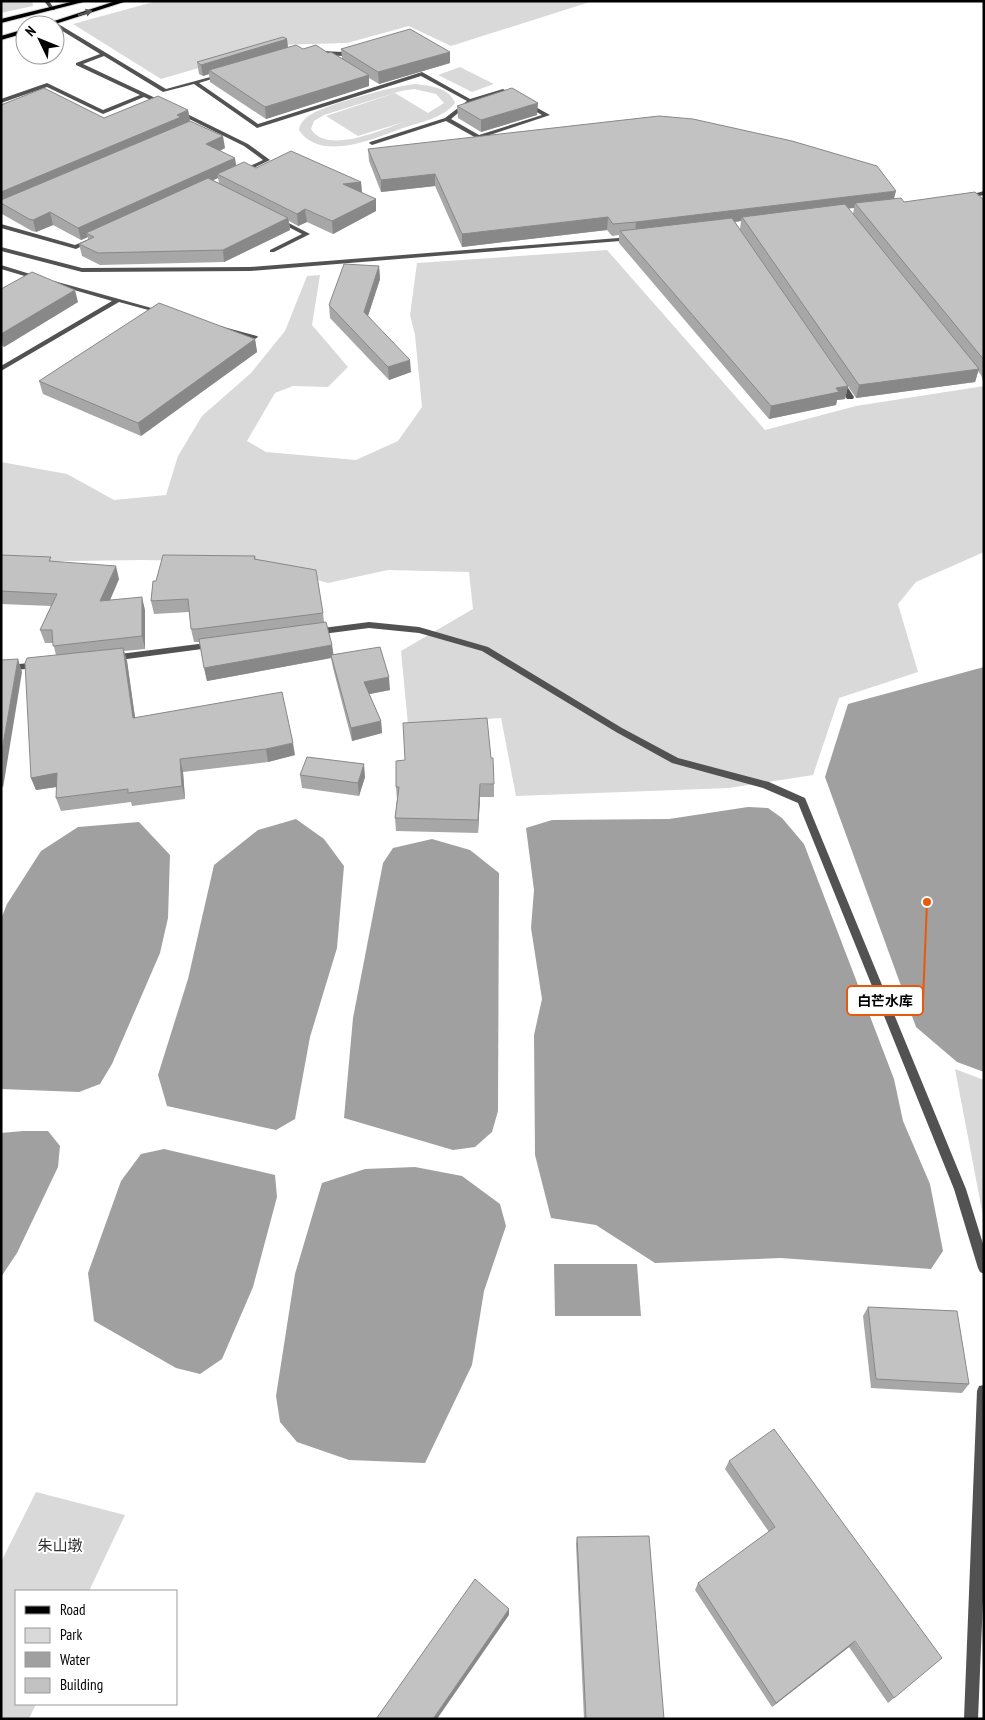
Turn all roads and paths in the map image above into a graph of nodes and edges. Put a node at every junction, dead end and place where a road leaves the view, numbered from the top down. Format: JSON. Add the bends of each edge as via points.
{"nodes":[{"id":1,"x":46,"y":1,"type":"edge"},
{"id":2,"x":84,"y":1,"type":"edge"},
{"id":3,"x":124,"y":1,"type":"edge"},
{"id":4,"x":54,"y":8,"type":"junction"},
{"id":5,"x":33,"y":13,"type":"junction"},
{"id":6,"x":30,"y":15,"type":"edge"},
{"id":7,"x":65,"y":19,"type":"edge"},
{"id":8,"x":1,"y":21,"type":"edge"},
{"id":9,"x":65,"y":30,"type":"edge"},
{"id":10,"x":15,"y":34,"type":"edge"},
{"id":11,"x":1,"y":38,"type":"edge"},
{"id":12,"x":362,"y":48,"type":"edge"},
{"id":13,"x":314,"y":53,"type":"edge"},
{"id":14,"x":323,"y":53,"type":"junction"},
{"id":15,"x":105,"y":54,"type":"junction"},
{"id":16,"x":339,"y":63,"type":"edge"},
{"id":17,"x":231,"y":72,"type":"edge"},
{"id":18,"x":194,"y":82,"type":"junction"},
{"id":19,"x":371,"y":83,"type":"edge"},
{"id":20,"x":379,"y":88,"type":"junction"},
{"id":21,"x":144,"y":95,"type":"junction"},
{"id":22,"x":1,"y":101,"type":"edge"},
{"id":23,"x":470,"y":101,"type":"junction"},
{"id":24,"x":447,"y":118,"type":"junction"},
{"id":25,"x":203,"y":124,"type":"junction"},
{"id":26,"x":194,"y":128,"type":"edge"},
{"id":27,"x":372,"y":143,"type":"dead end"},
{"id":28,"x":235,"y":175,"type":"edge"},
{"id":29,"x":984,"y":194,"type":"edge"},
{"id":30,"x":958,"y":198,"type":"edge"},
{"id":31,"x":272,"y":216,"type":"edge"},
{"id":32,"x":1,"y":226,"type":"edge"},
{"id":33,"x":635,"y":238,"type":"edge"},
{"id":34,"x":94,"y":239,"type":"edge"},
{"id":35,"x":1,"y":249,"type":"edge"},
{"id":36,"x":272,"y":251,"type":"dead end"},
{"id":37,"x":1,"y":268,"type":"edge"},
{"id":38,"x":118,"y":300,"type":"junction"},
{"id":39,"x":173,"y":315,"type":"edge"},
{"id":40,"x":209,"y":325,"type":"edge"},
{"id":41,"x":255,"y":337,"type":"edge"},
{"id":42,"x":1,"y":370,"type":"edge"},
{"id":43,"x":833,"y":373,"type":"edge"},
{"id":44,"x":850,"y":397,"type":"dead end"},
{"id":45,"x":300,"y":634,"type":"edge"},
{"id":46,"x":222,"y":644,"type":"edge"},
{"id":47,"x":104,"y":659,"type":"edge"},
{"id":48,"x":48,"y":664,"type":"edge"},
{"id":49,"x":1,"y":669,"type":"edge"},
{"id":50,"x":984,"y":1268,"type":"edge"},
{"id":51,"x":984,"y":1392,"type":"edge"},
{"id":52,"x":971,"y":1719,"type":"edge"}],
"edges":[{"from":1,"to":4,"type":"street"},
{"from":2,"to":4,"type":"main road"},
{"from":7,"to":3,"type":"main road","one_way":true},
{"from":4,"to":5,"type":"main road"},
{"from":5,"to":6,"type":"main road"},
{"from":5,"to":8,"type":"main road"},
{"from":9,"to":15,"type":"street"},
{"from":10,"to":11,"type":"main road"},
{"from":12,"to":14,"type":"street","via":[[343,54]]},
{"from":13,"to":14,"type":"street"},
{"from":14,"to":16,"type":"street"},
{"from":15,"to":18,"type":"street","via":[[165,91]]},
{"from":15,"to":21,"type":"street","via":[[78,64]]},
{"from":17,"to":18,"type":"street"},
{"from":18,"to":20,"type":"street","via":[[257,126]]},
{"from":19,"to":20,"type":"street"},
{"from":20,"to":23,"type":"street","via":[[422,74]]},
{"from":21,"to":22,"type":"street","via":[[102,112],[47,85]]},
{"from":21,"to":25,"type":"street"},
{"from":23,"to":24,"type":"street"},
{"from":23,"to":24,"type":"street","via":[[501,90],[548,115],[478,138]]},
{"from":24,"to":27,"type":"street"},
{"from":25,"to":26,"type":"street"},
{"from":25,"to":28,"type":"street","via":[[268,160]]},
{"from":29,"to":30,"type":"street"},
{"from":31,"to":36,"type":"street","via":[[307,234]]},
{"from":32,"to":34,"type":"street","via":[[76,247]]},
{"from":33,"to":35,"type":"street","via":[[250,269],[82,270]]},
{"from":37,"to":38,"type":"street"},
{"from":38,"to":39,"type":"street"},
{"from":38,"to":42,"type":"street"},
{"from":40,"to":41,"type":"street"},
{"from":43,"to":44,"type":"street"},
{"from":45,"to":50,"type":"street","via":[[369,625],[419,630],[485,649],[676,761],[766,785],[802,801],[960,1189]]},
{"from":46,"to":47,"type":"street"},
{"from":48,"to":49,"type":"street"},
{"from":51,"to":52,"type":"street"}]}
